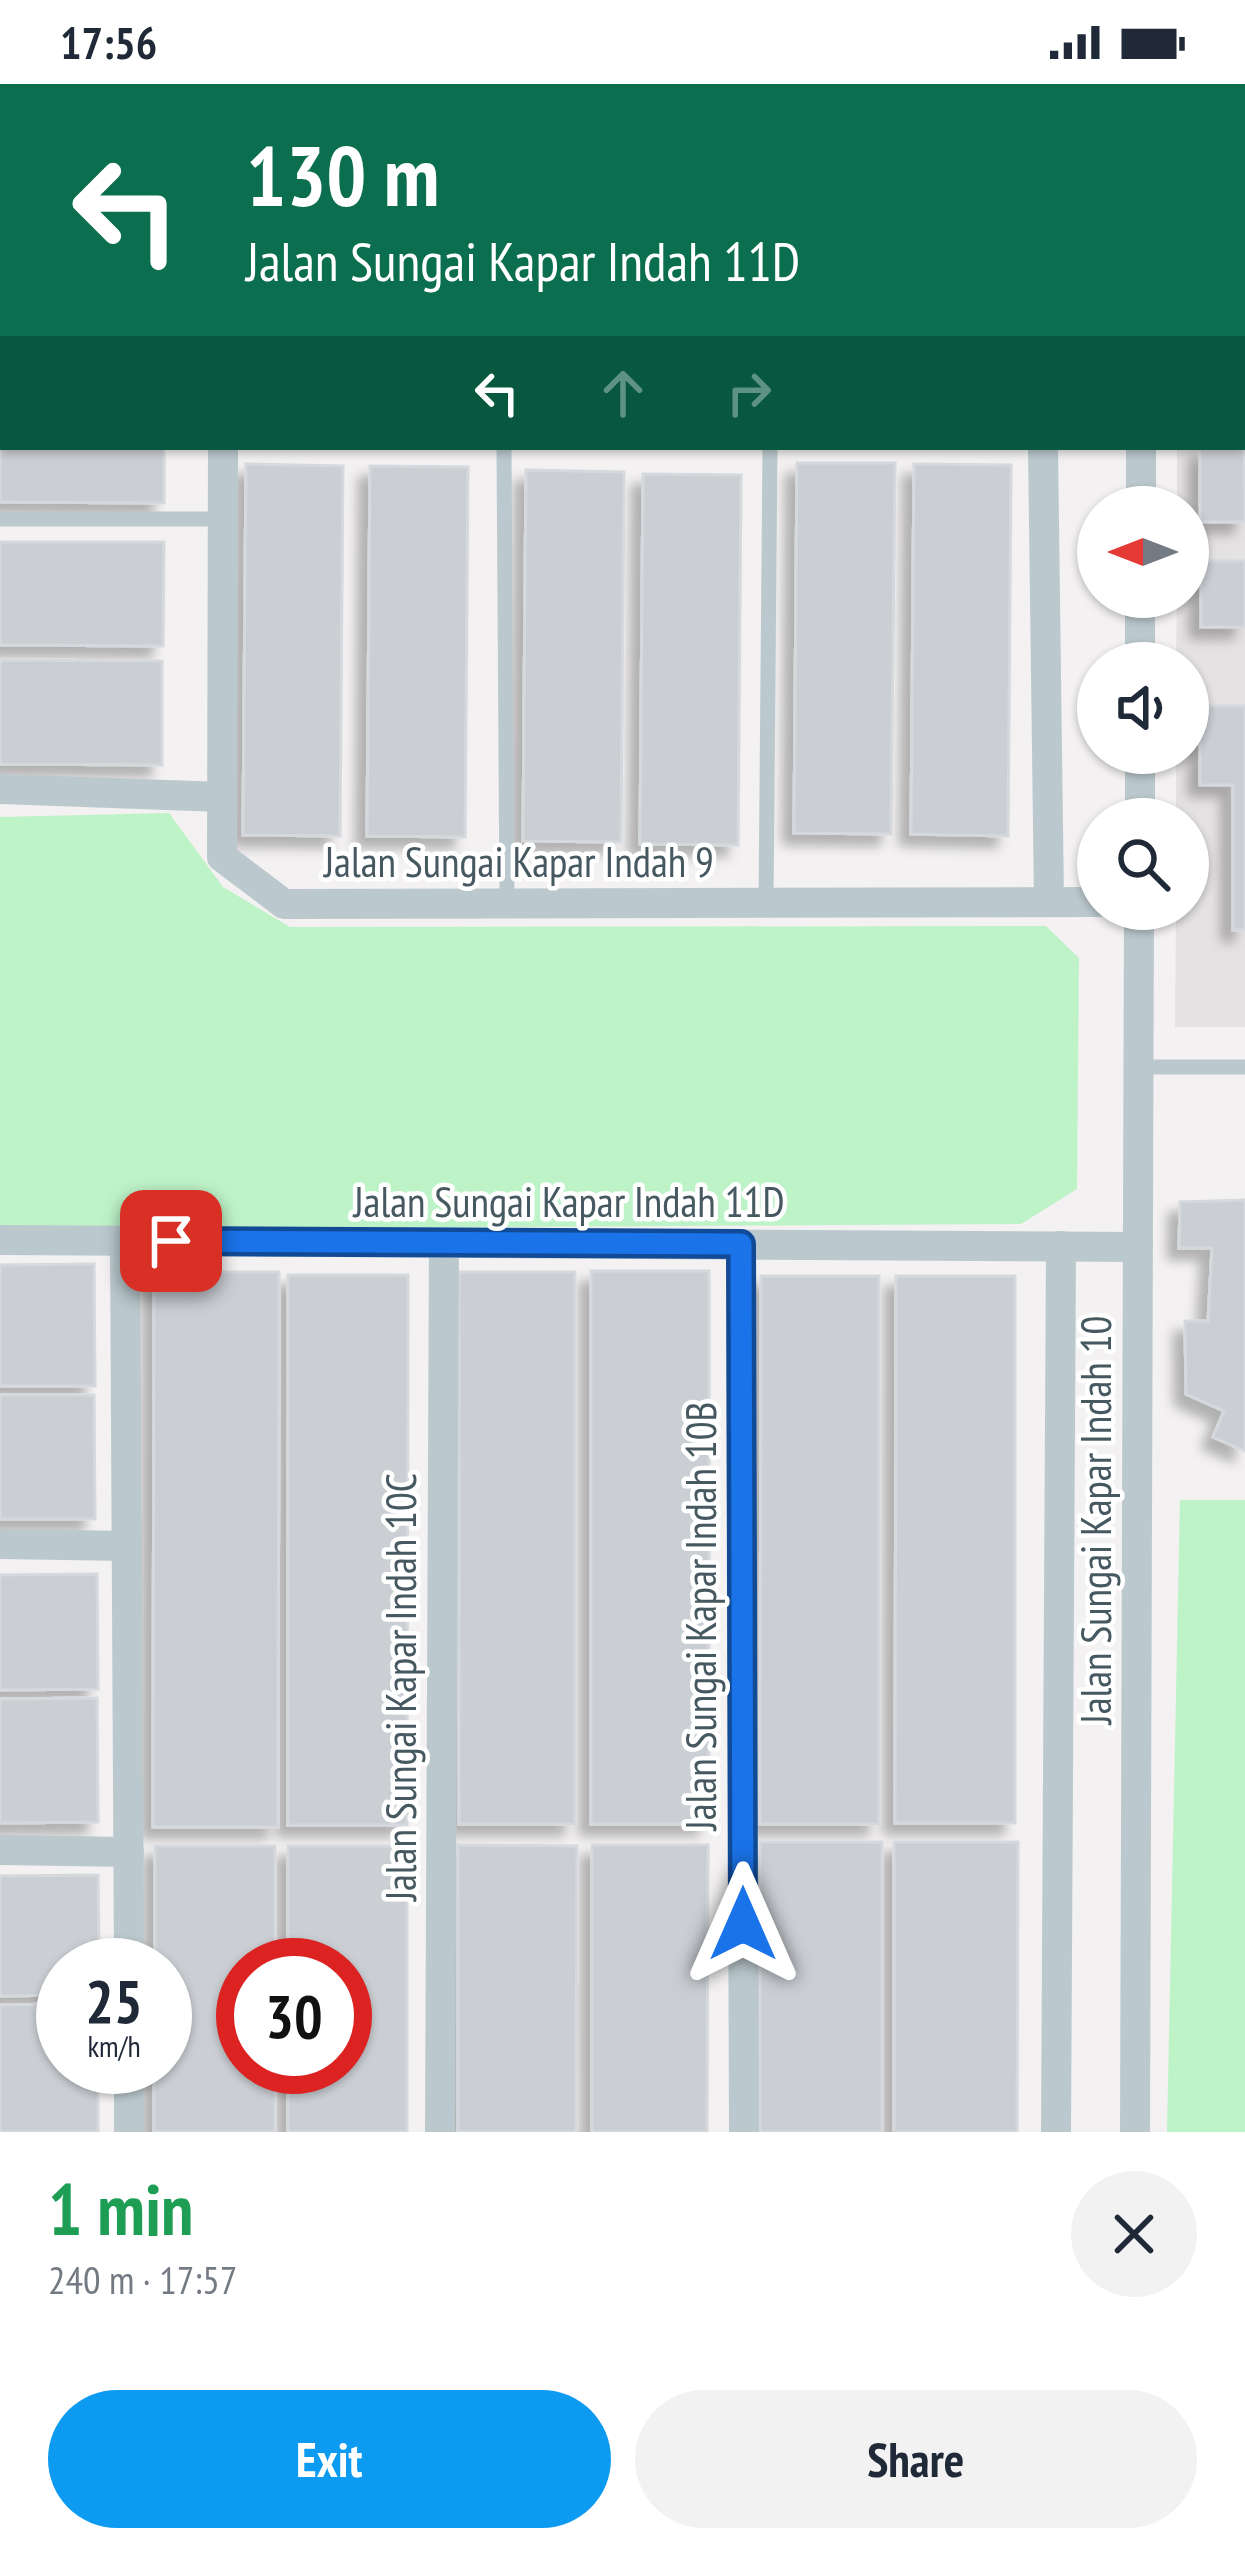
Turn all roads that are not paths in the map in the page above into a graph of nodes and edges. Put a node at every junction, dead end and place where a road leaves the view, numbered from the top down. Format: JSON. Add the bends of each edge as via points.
{"nodes":[{"id":1,"x":223,"y":450,"type":"edge"},
{"id":2,"x":504,"y":450,"type":"edge"},
{"id":3,"x":770,"y":450,"type":"edge"},
{"id":4,"x":1043,"y":450,"type":"edge"},
{"id":5,"x":1141,"y":450,"type":"edge"},
{"id":6,"x":1141,"y":486,"type":"edge"},
{"id":7,"x":0,"y":519,"type":"edge"},
{"id":8,"x":224,"y":519,"type":"junction"},
{"id":9,"x":0,"y":789,"type":"edge"},
{"id":10,"x":222,"y":796,"type":"junction"},
{"id":11,"x":766,"y":902,"type":"junction"},
{"id":12,"x":1049,"y":902,"type":"junction"},
{"id":13,"x":1077,"y":902,"type":"edge"},
{"id":14,"x":507,"y":903,"type":"junction"},
{"id":15,"x":1139,"y":930,"type":"edge"},
{"id":16,"x":1138,"y":1067,"type":"junction"},
{"id":17,"x":1245,"y":1067,"type":"edge"},
{"id":18,"x":0,"y":1240,"type":"edge"},
{"id":19,"x":125,"y":1241,"type":"junction"},
{"id":20,"x":444,"y":1243,"type":"junction"},
{"id":21,"x":741,"y":1244,"type":"junction"},
{"id":22,"x":1061,"y":1246,"type":"junction"},
{"id":23,"x":1138,"y":1246,"type":"junction"},
{"id":24,"x":0,"y":1544,"type":"edge"},
{"id":25,"x":127,"y":1546,"type":"junction"},
{"id":26,"x":0,"y":1850,"type":"edge"},
{"id":27,"x":129,"y":1852,"type":"junction"},
{"id":28,"x":129,"y":1938,"type":"edge"},
{"id":29,"x":129,"y":2094,"type":"edge"},
{"id":30,"x":129,"y":2132,"type":"edge"},
{"id":31,"x":440,"y":2132,"type":"edge"},
{"id":32,"x":744,"y":2132,"type":"edge"},
{"id":33,"x":1056,"y":2132,"type":"edge"},
{"id":34,"x":1135,"y":2132,"type":"edge"}],
"edges":[{"from":1,"to":8,"type":"street","name":"Jalan Sungai Kapar Indah 9"},
{"from":2,"to":14,"type":"lane"},
{"from":3,"to":11,"type":"lane"},
{"from":4,"to":12,"type":"street"},
{"from":5,"to":6,"type":"street"},
{"from":7,"to":8,"type":"lane"},
{"from":8,"to":10,"type":"street","name":"Jalan Sungai Kapar Indah 9"},
{"from":9,"to":10,"type":"street"},
{"from":10,"to":14,"type":"street","name":"Jalan Sungai Kapar Indah 9","via":[[222,857],[284,904]]},
{"from":11,"to":12,"type":"street","name":"Jalan Sungai Kapar Indah 9"},
{"from":11,"to":14,"type":"street","name":"Jalan Sungai Kapar Indah 9"},
{"from":12,"to":13,"type":"street","name":"Jalan Sungai Kapar Indah 9"},
{"from":15,"to":16,"type":"street","name":"Jalan Sungai Kapar Indah 10"},
{"from":16,"to":17,"type":"lane"},
{"from":16,"to":23,"type":"street","name":"Jalan Sungai Kapar Indah 10"},
{"from":18,"to":19,"type":"street","name":"Jalan Sungai Kapar Indah 11D"},
{"from":19,"to":20,"type":"street","name":"Jalan Sungai Kapar Indah 11D"},
{"from":19,"to":25,"type":"street"},
{"from":20,"to":21,"type":"street","name":"Jalan Sungai Kapar Indah 11D"},
{"from":20,"to":31,"type":"street","name":"Jalan Sungai Kapar Indah 10C"},
{"from":21,"to":22,"type":"street","name":"Jalan Sungai Kapar Indah 11D"},
{"from":21,"to":32,"type":"street","name":"Jalan Sungai Kapar Indah 10B"},
{"from":22,"to":23,"type":"street","name":"Jalan Sungai Kapar Indah 11D"},
{"from":22,"to":33,"type":"street"},
{"from":23,"to":34,"type":"street","name":"Jalan Sungai Kapar Indah 10"},
{"from":24,"to":25,"type":"street"},
{"from":25,"to":27,"type":"street"},
{"from":26,"to":27,"type":"street"},
{"from":27,"to":28,"type":"street"},
{"from":29,"to":30,"type":"street"}]}
